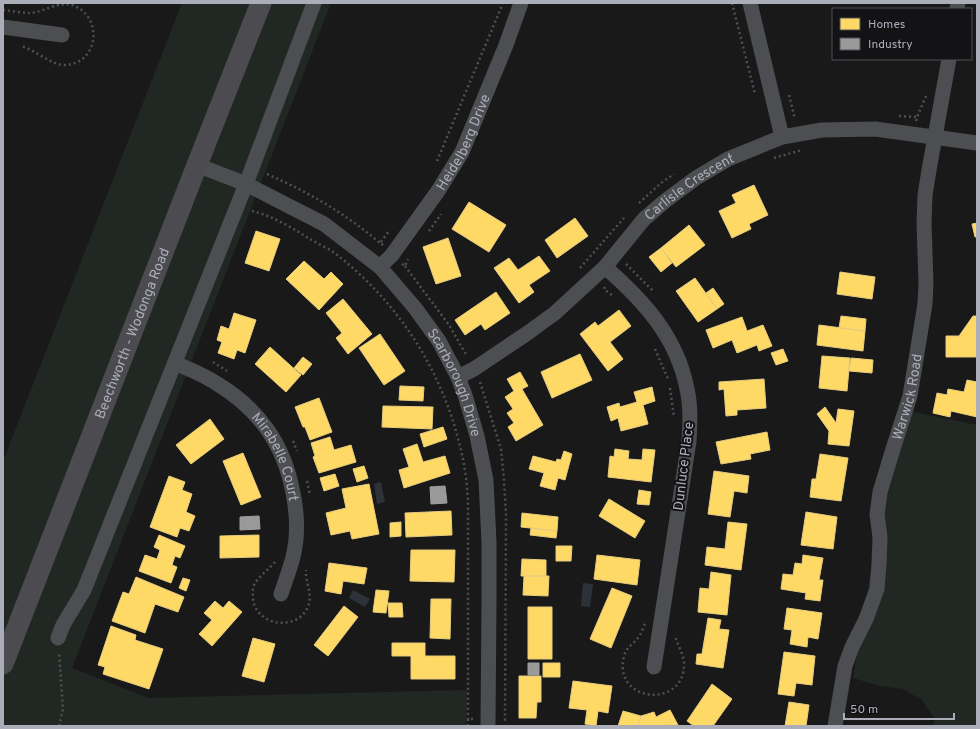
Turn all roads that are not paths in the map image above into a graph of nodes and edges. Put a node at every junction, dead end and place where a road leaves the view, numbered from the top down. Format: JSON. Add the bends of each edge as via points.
{"nodes":[{"id":1,"x":261,"y":3,"type":"edge"},
{"id":2,"x":314,"y":3,"type":"edge"},
{"id":3,"x":521,"y":3,"type":"edge"},
{"id":4,"x":750,"y":3,"type":"edge"},
{"id":5,"x":3,"y":27,"type":"edge"},
{"id":6,"x":62,"y":35,"type":"dead end"},
{"id":7,"x":949,"y":60,"type":"edge"},
{"id":8,"x":936,"y":136,"type":"junction"},
{"id":9,"x":782,"y":137,"type":"junction"},
{"id":10,"x":977,"y":143,"type":"edge"},
{"id":11,"x":197,"y":165,"type":"junction"},
{"id":12,"x":246,"y":184,"type":"junction"},
{"id":13,"x":380,"y":267,"type":"junction"},
{"id":14,"x":610,"y":271,"type":"junction"},
{"id":15,"x":175,"y":363,"type":"junction"},
{"id":16,"x":458,"y":377,"type":"junction"},
{"id":17,"x":281,"y":594,"type":"dead end"},
{"id":18,"x":58,"y":638,"type":"road end"},
{"id":19,"x":3,"y":664,"type":"edge"},
{"id":20,"x":654,"y":667,"type":"dead end"},
{"id":21,"x":488,"y":726,"type":"edge"},
{"id":22,"x":835,"y":726,"type":"edge"}],
"edges":[{"from":1,"to":11,"type":"main road","name":"Beechworth - Wodonga Road"},
{"from":2,"to":12,"type":"street"},
{"from":3,"to":13,"type":"street","name":"Heidelberg Drive","via":[[462,152],[438,191],[392,255]]},
{"from":4,"to":9,"type":"street"},
{"from":5,"to":6,"type":"street"},
{"from":7,"to":8,"type":"street","name":"Warwick Road"},
{"from":8,"to":9,"type":"street","name":"Carlisle Crescent","via":[[875,128],[850,128]]},
{"from":8,"to":10,"type":"street","name":"Carlisle Crescent"},
{"from":8,"to":22,"type":"street","name":"Warwick Road","via":[[929,170],[924,223],[925,304],[910,396],[880,492],[877,515],[880,537],[876,589],[845,666]]},
{"from":9,"to":14,"type":"street","name":"Carlisle Crescent","via":[[728,159],[665,201],[644,219]]},
{"from":11,"to":12,"type":"street","name":"Scarborough Drive"},
{"from":11,"to":19,"type":"main road","name":"Beechworth - Wodonga Road"},
{"from":12,"to":13,"type":"street","name":"Scarborough Drive","via":[[324,224]]},
{"from":12,"to":15,"type":"street"},
{"from":13,"to":16,"type":"street","name":"Scarborough Drive","via":[[439,341]]},
{"from":14,"to":16,"type":"street","name":"Carlisle Crescent","via":[[529,332]]},
{"from":14,"to":20,"type":"street","name":"Dunluce Place","via":[[634,293],[662,327],[676,354],[688,390],[689,441]]},
{"from":15,"to":17,"type":"street","name":"Mirabelle Court","via":[[215,382],[247,406],[261,420],[283,455],[296,507],[296,532],[294,556]]},
{"from":15,"to":18,"type":"street","via":[[84,590]]},
{"from":16,"to":21,"type":"street","name":"Scarborough Drive","via":[[471,416],[486,480],[489,596]]}]}
